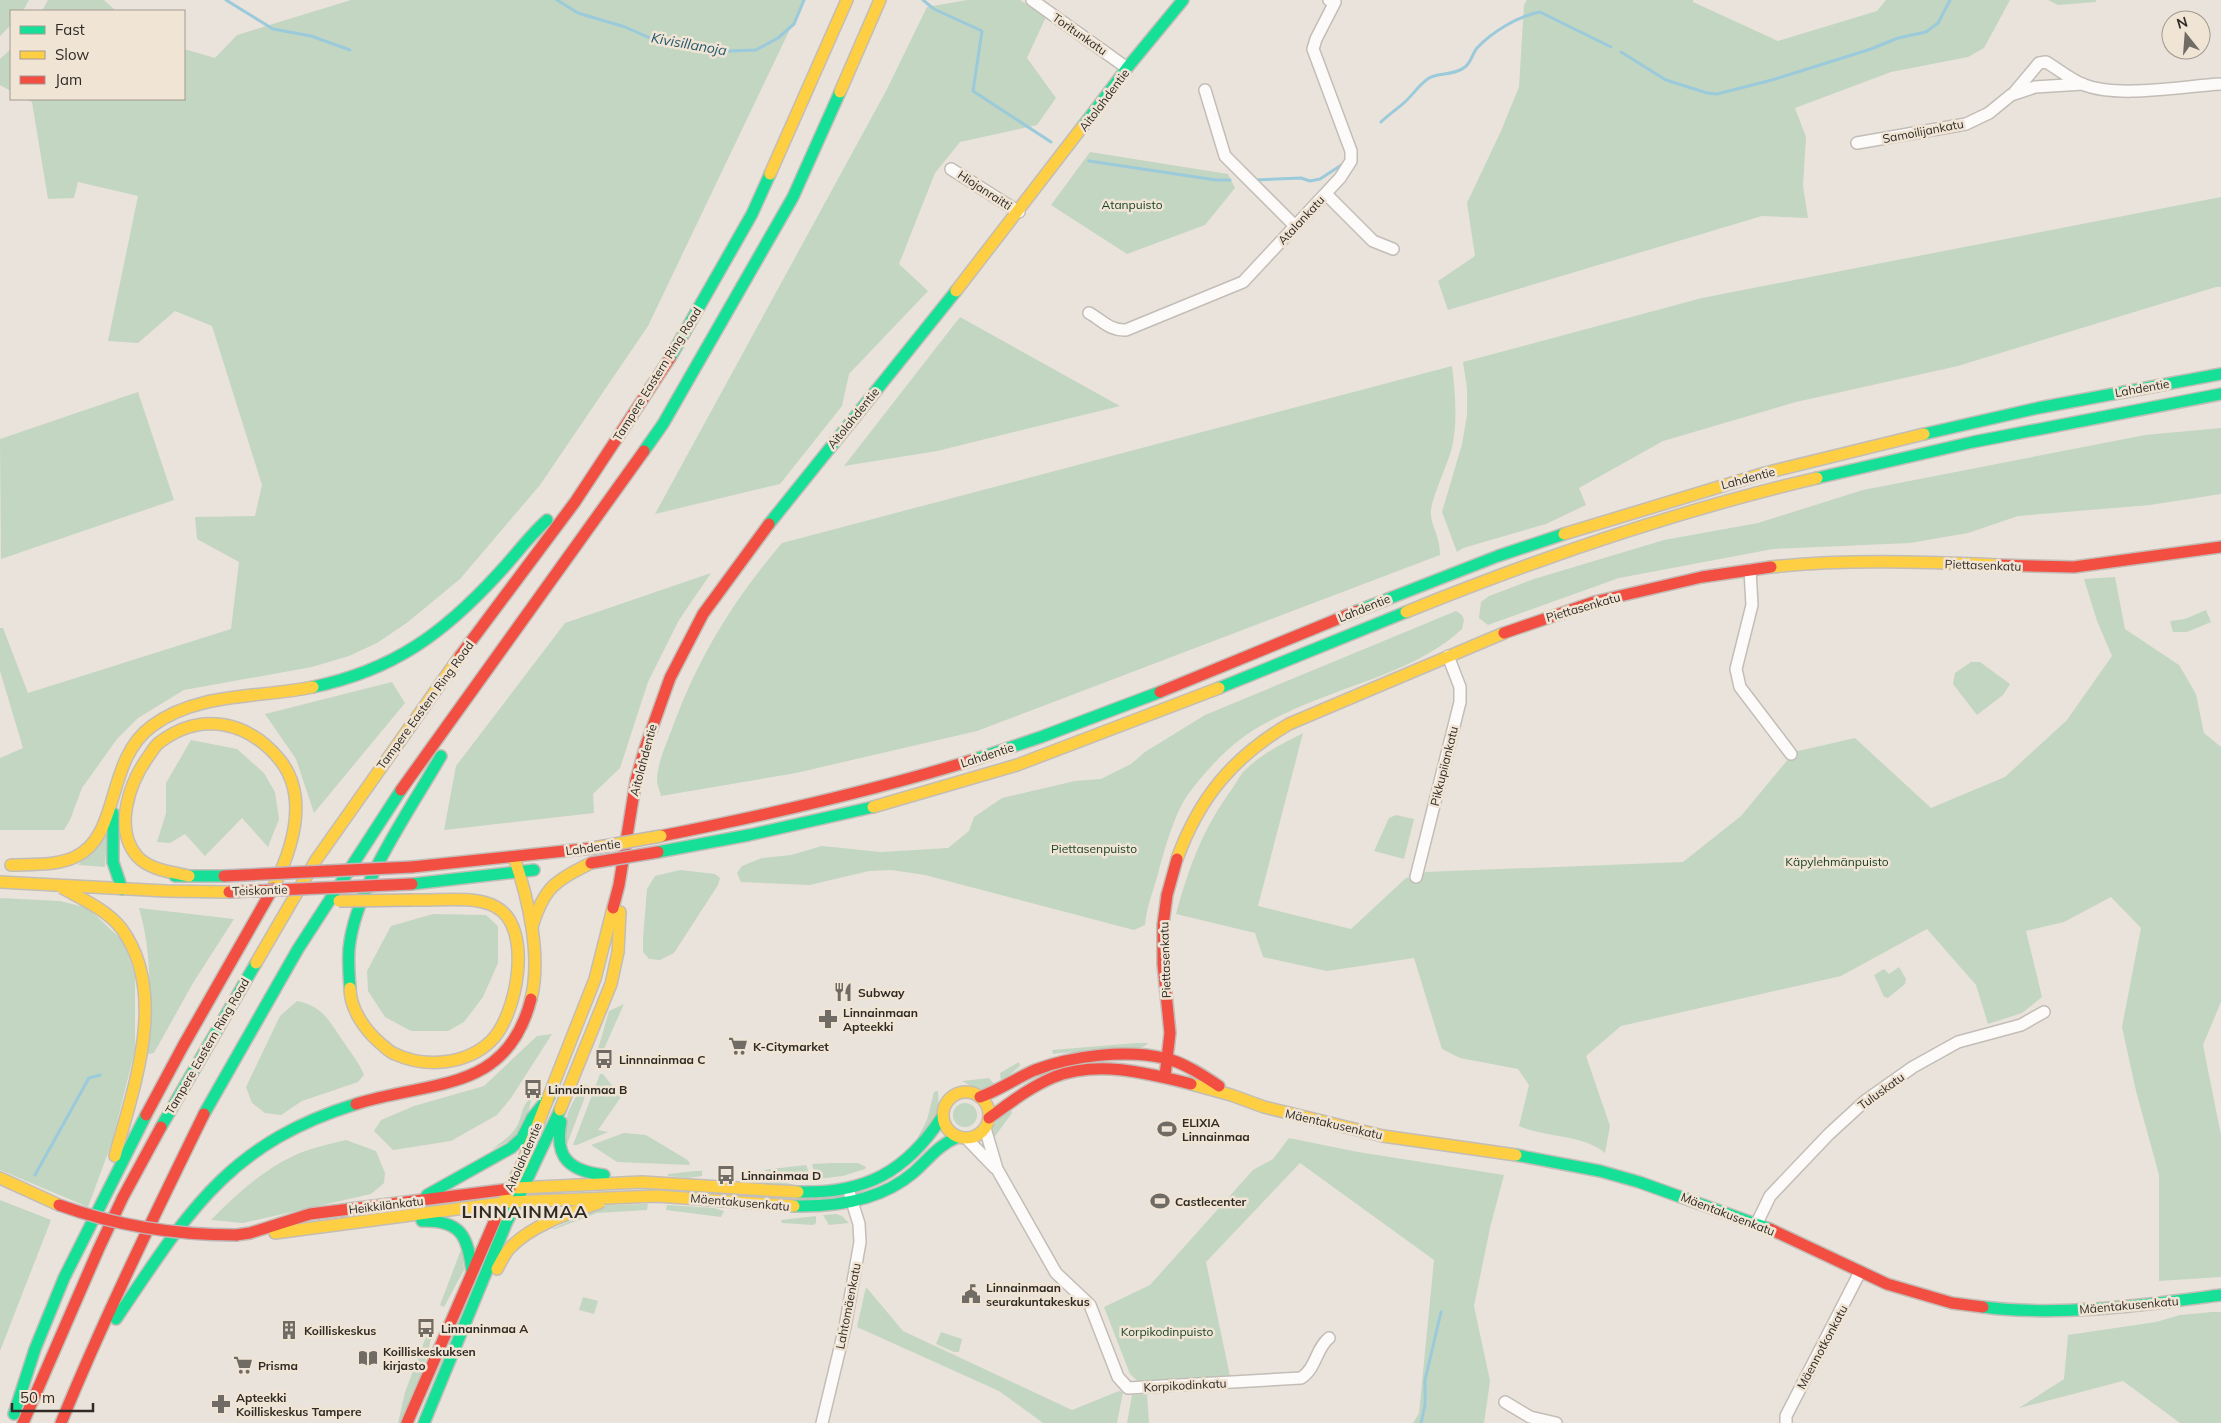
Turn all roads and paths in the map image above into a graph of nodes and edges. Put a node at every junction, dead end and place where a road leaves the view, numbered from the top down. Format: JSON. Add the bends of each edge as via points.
{"nodes":[{"id":1,"x":847,"y":0,"type":"edge"},
{"id":2,"x":880,"y":0,"type":"edge"},
{"id":3,"x":1032,"y":0,"type":"edge"},
{"id":4,"x":1184,"y":0,"type":"edge"},
{"id":5,"x":1333,"y":1,"type":"edge"},
{"id":6,"x":1127,"y":68,"type":"junction"},
{"id":7,"x":2082,"y":84,"type":"junction"},
{"id":8,"x":2221,"y":84,"type":"edge"},
{"id":9,"x":1205,"y":90,"type":"dead end"},
{"id":10,"x":2011,"y":95,"type":"junction"},
{"id":11,"x":1857,"y":143,"type":"dead end"},
{"id":12,"x":951,"y":169,"type":"dead end"},
{"id":13,"x":1326,"y":194,"type":"junction"},
{"id":14,"x":1018,"y":212,"type":"junction"},
{"id":15,"x":1296,"y":226,"type":"junction"},
{"id":16,"x":1393,"y":249,"type":"dead end"},
{"id":17,"x":1089,"y":313,"type":"dead end"},
{"id":18,"x":2221,"y":374,"type":"edge"},
{"id":19,"x":2221,"y":394,"type":"edge"},
{"id":20,"x":2221,"y":405,"type":"edge"},
{"id":21,"x":2076,"y":421,"type":"junction"},
{"id":22,"x":574,"y":502,"type":"junction"},
{"id":23,"x":2221,"y":547,"type":"edge"},
{"id":24,"x":1750,"y":570,"type":"junction"},
{"id":25,"x":1448,"y":656,"type":"junction"},
{"id":26,"x":490,"y":667,"type":"junction"},
{"id":27,"x":1791,"y":754,"type":"dead end"},
{"id":28,"x":113,"y":795,"type":"junction"},
{"id":29,"x":514,"y":857,"type":"junction"},
{"id":30,"x":591,"y":863,"type":"junction"},
{"id":31,"x":6,"y":865,"type":"edge"},
{"id":32,"x":561,"y":865,"type":"dead end"},
{"id":33,"x":544,"y":868,"type":"dead end"},
{"id":34,"x":62,"y":872,"type":"dead end"},
{"id":35,"x":111,"y":875,"type":"junction"},
{"id":36,"x":189,"y":876,"type":"junction"},
{"id":37,"x":512,"y":877,"type":"junction"},
{"id":38,"x":1416,"y":877,"type":"dead end"},
{"id":39,"x":0,"y":882,"type":"edge"},
{"id":40,"x":619,"y":885,"type":"junction"},
{"id":41,"x":61,"y":887,"type":"junction"},
{"id":42,"x":122,"y":889,"type":"junction"},
{"id":43,"x":166,"y":891,"type":"junction"},
{"id":44,"x":512,"y":902,"type":"dead end"},
{"id":45,"x":199,"y":904,"type":"dead end"},
{"id":46,"x":248,"y":904,"type":"dead end"},
{"id":47,"x":531,"y":930,"type":"junction"},
{"id":48,"x":516,"y":931,"type":"junction"},
{"id":49,"x":1166,"y":1004,"type":"junction"},
{"id":50,"x":2044,"y":1012,"type":"dead end"},
{"id":51,"x":1151,"y":1057,"type":"junction"},
{"id":52,"x":1167,"y":1059,"type":"junction"},
{"id":53,"x":1149,"y":1073,"type":"junction"},
{"id":54,"x":1165,"y":1076,"type":"junction"},
{"id":55,"x":568,"y":1091,"type":"junction"},
{"id":56,"x":1231,"y":1095,"type":"junction"},
{"id":57,"x":980,"y":1097,"type":"junction"},
{"id":58,"x":549,"y":1098,"type":"junction"},
{"id":59,"x":942,"y":1117,"type":"junction"},
{"id":60,"x":987,"y":1123,"type":"junction"},
{"id":61,"x":962,"y":1138,"type":"junction"},
{"id":62,"x":997,"y":1169,"type":"junction"},
{"id":63,"x":0,"y":1178,"type":"edge"},
{"id":64,"x":648,"y":1182,"type":"junction"},
{"id":65,"x":524,"y":1187,"type":"junction"},
{"id":66,"x":847,"y":1188,"type":"junction"},
{"id":67,"x":510,"y":1189,"type":"junction"},
{"id":68,"x":106,"y":1193,"type":"junction"},
{"id":69,"x":657,"y":1196,"type":"junction"},
{"id":70,"x":414,"y":1201,"type":"junction"},
{"id":71,"x":518,"y":1201,"type":"junction"},
{"id":72,"x":852,"y":1202,"type":"junction"},
{"id":73,"x":502,"y":1203,"type":"junction"},
{"id":74,"x":360,"y":1223,"type":"junction"},
{"id":75,"x":1757,"y":1223,"type":"junction"},
{"id":76,"x":250,"y":1233,"type":"junction"},
{"id":77,"x":472,"y":1272,"type":"junction"},
{"id":78,"x":1860,"y":1272,"type":"junction"},
{"id":79,"x":2221,"y":1295,"type":"edge"},
{"id":80,"x":473,"y":1307,"type":"junction"},
{"id":81,"x":1329,"y":1338,"type":"dead end"},
{"id":82,"x":82,"y":1369,"type":"junction"},
{"id":83,"x":1505,"y":1402,"type":"dead end"},
{"id":84,"x":11,"y":1423,"type":"edge"},
{"id":85,"x":23,"y":1423,"type":"edge"},
{"id":86,"x":61,"y":1423,"type":"edge"},
{"id":87,"x":407,"y":1423,"type":"edge"},
{"id":88,"x":424,"y":1423,"type":"edge"},
{"id":89,"x":822,"y":1423,"type":"edge"},
{"id":90,"x":1556,"y":1423,"type":"edge"},
{"id":91,"x":1786,"y":1423,"type":"edge"}],
"edges":[{"from":1,"to":22,"type":"main road","name":"Tampere Eastern Ring Road","via":[[752,214],[681,341]]},
{"from":2,"to":26,"type":"main road","via":[[793,197],[710,343],[662,424]]},
{"from":3,"to":6,"type":"street","name":"Toritunkatu"},
{"from":4,"to":6,"type":"main road","name":"Aitolahdentie"},
{"from":5,"to":13,"type":"street","name":"Atalankatu","via":[[1313,49],[1351,151],[1351,161]]},
{"from":6,"to":14,"type":"main road","name":"Aitolahdentie"},
{"from":7,"to":8,"type":"street","name":"Samoilijankatu","via":[[2131,91]]},
{"from":7,"to":10,"type":"street","name":"Samoilijankatu","via":[[2035,87]]},
{"from":7,"to":10,"type":"street","name":"Samoilijankatu","via":[[2046,62],[2039,63]]},
{"from":9,"to":15,"type":"street","via":[[1225,156]]},
{"from":10,"to":11,"type":"street","name":"Samoilijankatu","via":[[1989,113],[1966,124]]},
{"from":12,"to":14,"type":"street","name":"Hiojanraitti"},
{"from":13,"to":15,"type":"street","name":"Atalankatu"},
{"from":13,"to":16,"type":"street","via":[[1373,241]]},
{"from":14,"to":40,"type":"main road","name":"Aitolahdentie","via":[[744,556],[703,614],[670,678],[645,748],[636,780]]},
{"from":15,"to":17,"type":"street","name":"Atalankatu","via":[[1242,282],[1229,289],[1126,330],[1111,328]]},
{"from":18,"to":29,"type":"main road","name":"Lahdentie","bridge":true,"via":[[2073,401],[1888,441],[1694,493],[1499,556],[1198,678],[1042,737],[862,793],[660,836]]},
{"from":19,"to":21,"type":"main road","name":"Lahdentie"},
{"from":20,"to":21,"type":"main road"},
{"from":21,"to":30,"type":"main road","name":"Lahdentie","bridge":true,"via":[[1887,460],[1573,549],[1441,597],[1162,710],[1013,766],[905,799],[729,840]]},
{"from":22,"to":28,"type":"main road","via":[[545,521],[511,560],[434,635],[390,662],[320,686],[230,699],[164,717],[140,736],[126,756]]},
{"from":22,"to":85,"type":"main road","name":"Tampere Eastern Ring Road","via":[[316,860],[179,1092],[123,1197]]},
{"from":23,"to":24,"type":"main road","name":"Piettasenkatu","via":[[2074,566],[1880,560]]},
{"from":24,"to":25,"type":"main road","name":"Piettasenkatu","via":[[1702,577],[1594,602]]},
{"from":24,"to":27,"type":"street","via":[[1752,605],[1736,668],[1740,687]]},
{"from":25,"to":38,"type":"street","name":"Pikkupiiankatu","via":[[1460,687],[1460,702]]},
{"from":25,"to":49,"type":"main road","name":"Piettasenkatu","via":[[1289,724],[1257,743],[1220,779],[1198,811],[1170,873],[1162,956]]},
{"from":26,"to":48,"type":"main road","via":[[379,860],[359,908],[349,949],[347,981],[351,1002],[364,1030],[389,1053],[414,1062],[447,1063],[482,1048],[498,1034],[510,1015],[517,993]]},
{"from":26,"to":82,"type":"main road","via":[[386,811],[293,958],[208,1106]]},
{"from":28,"to":31,"type":"main road","via":[[100,832],[88,849],[64,860]]},
{"from":28,"to":35,"type":"main road"},
{"from":29,"to":36,"type":"main road","name":"Teiskontie","bridge":true,"via":[[412,867]]},
{"from":29,"to":37,"type":"main road"},
{"from":30,"to":32,"type":"main road","name":"Lahdentie"},
{"from":30,"to":47,"type":"main road","via":[[556,880],[546,890]]},
{"from":31,"to":34,"type":"main road"},
{"from":33,"to":37,"type":"main road"},
{"from":35,"to":36,"type":"main road","name":"Teiskontie"},
{"from":35,"to":42,"type":"main road"},
{"from":36,"to":68,"type":"main road","via":[[155,869],[133,853],[126,818],[131,786],[145,756],[172,733],[209,724],[229,724],[248,730],[276,752],[289,771],[296,808],[293,838],[265,903],[192,1028]]},
{"from":37,"to":43,"type":"main road","name":"Teiskontie","bridge":true,"via":[[228,892]]},
{"from":37,"to":47,"type":"main road"},
{"from":39,"to":41,"type":"main road","name":"Teiskontie"},
{"from":40,"to":55,"type":"main road","name":"Aitolahdentie","via":[[618,952],[611,984]]},
{"from":40,"to":58,"type":"main road","name":"Aitolahdentie","via":[[595,979]]},
{"from":41,"to":42,"type":"main road","name":"Teiskontie"},
{"from":41,"to":68,"type":"main road","via":[[103,911],[126,934],[136,956],[144,990],[135,1080]]},
{"from":42,"to":43,"type":"main road","name":"Teiskontie"},
{"from":43,"to":45,"type":"main road"},
{"from":44,"to":48,"type":"main road"},
{"from":46,"to":48,"type":"main road","bridge":true,"via":[[413,900],[491,904],[504,912]]},
{"from":47,"to":82,"type":"main road","via":[[534,982],[527,1018],[510,1047],[484,1069],[462,1079],[325,1112],[282,1134],[237,1163],[187,1216]]},
{"from":49,"to":51,"type":"main road","name":"Piettasenkatu"},
{"from":49,"to":52,"type":"main road","name":"Piettasenkatu","via":[[1170,1028]]},
{"from":50,"to":75,"type":"street","name":"Tuluskatu","via":[[2021,1025],[1958,1042],[1865,1101],[1770,1196]]},
{"from":51,"to":52,"type":"main road","name":"Mäentakusenkatu"},
{"from":51,"to":53,"type":"main road","name":"Piettasenkatu"},
{"from":51,"to":57,"type":"main road","name":"Mäentakusenkatu","via":[[1075,1058],[1055,1062]]},
{"from":52,"to":54,"type":"main road","name":"Piettasenkatu"},
{"from":52,"to":56,"type":"main road","name":"Mäentakusenkatu","via":[[1214,1082]]},
{"from":53,"to":54,"type":"main road","name":"Mäentakusenkatu"},
{"from":53,"to":60,"type":"main road","name":"Mäentakusenkatu","via":[[1116,1069],[1082,1070],[1055,1077],[1020,1095]]},
{"from":54,"to":56,"type":"main road","name":"Mäentakusenkatu"},
{"from":55,"to":64,"type":"main road","via":[[558,1136],[562,1157],[579,1171],[589,1174]]},
{"from":55,"to":65,"type":"main road","name":"Aitolahdentie"},
{"from":56,"to":75,"type":"main road","name":"Mäentakusenkatu","via":[[1264,1107],[1383,1136],[1484,1149],[1600,1171]]},
{"from":57,"to":59,"type":"main road","via":[[965,1092],[952,1096],[944,1106]]},
{"from":57,"to":60,"type":"main road","via":[[989,1110]]},
{"from":58,"to":67,"type":"main road","name":"Aitolahdentie"},
{"from":58,"to":70,"type":"main road","via":[[532,1118],[522,1138],[511,1148]]},
{"from":59,"to":61,"type":"main road","via":[[947,1129]]},
{"from":59,"to":66,"type":"main road","name":"Mäentakusenkatu","via":[[916,1152],[899,1168]]},
{"from":60,"to":61,"type":"main road","via":[[980,1134]]},
{"from":60,"to":62,"type":"street","name":"Korpikodinkatu"},
{"from":61,"to":62,"type":"street","name":"Korpikodinkatu"},
{"from":61,"to":72,"type":"main road","name":"Mäentakusenkatu","via":[[944,1143],[895,1186]]},
{"from":62,"to":81,"type":"street","name":"Korpikodinkatu","via":[[1056,1273],[1090,1305],[1118,1377],[1128,1388],[1301,1378],[1310,1370]]},
{"from":63,"to":76,"type":"main road","name":"Heikkilänkatu","bridge":true,"via":[[59,1205],[105,1221],[191,1235]]},
{"from":64,"to":65,"type":"main road","name":"Mäentakusenkatu"},
{"from":64,"to":66,"type":"main road","name":"Mäentakusenkatu","via":[[818,1194]]},
{"from":65,"to":67,"type":"main road","name":"Heikkilänkatu"},
{"from":65,"to":71,"type":"main road","name":"Aitolahdentie"},
{"from":66,"to":72,"type":"street","name":"Lahtomäenkatu"},
{"from":67,"to":70,"type":"main road","name":"Heikkilänkatu"},
{"from":67,"to":73,"type":"main road","name":"Aitolahdentie"},
{"from":68,"to":84,"type":"main road","via":[[35,1348]]},
{"from":69,"to":71,"type":"main road","name":"Mäentakusenkatu"},
{"from":69,"to":72,"type":"main road","name":"Mäentakusenkatu","via":[[790,1207]]},
{"from":69,"to":80,"type":"main road","via":[[582,1208],[521,1239],[510,1248]]},
{"from":70,"to":76,"type":"main road","name":"Heikkilänkatu","via":[[310,1214]]},
{"from":71,"to":73,"type":"main road","name":"Mäentakusenkatu"},
{"from":71,"to":80,"type":"main road","name":"Aitolahdentie"},
{"from":72,"to":89,"type":"street","name":"Lahtomäenkatu","via":[[860,1242],[845,1327]]},
{"from":73,"to":74,"type":"main road","name":"Heikkilänkatu"},
{"from":73,"to":77,"type":"main road","name":"Aitolahdentie"},
{"from":74,"to":76,"type":"main road","name":"Heikkilänkatu","via":[[270,1234]]},
{"from":74,"to":77,"type":"main road","via":[[387,1225],[436,1220],[452,1224],[466,1238]]},
{"from":75,"to":78,"type":"main road","name":"Mäentakusenkatu"},
{"from":77,"to":87,"type":"main road","name":"Aitolahdentie"},
{"from":78,"to":79,"type":"main road","name":"Mäentakusenkatu","via":[[1902,1290],[1952,1303],[2013,1311],[2148,1304]]},
{"from":78,"to":91,"type":"street","name":"Mäennotkonkatu","via":[[1786,1416]]},
{"from":80,"to":88,"type":"main road","name":"Aitolahdentie"},
{"from":82,"to":86,"type":"main road"},
{"from":83,"to":90,"type":"street","via":[[1530,1417]]}]}
